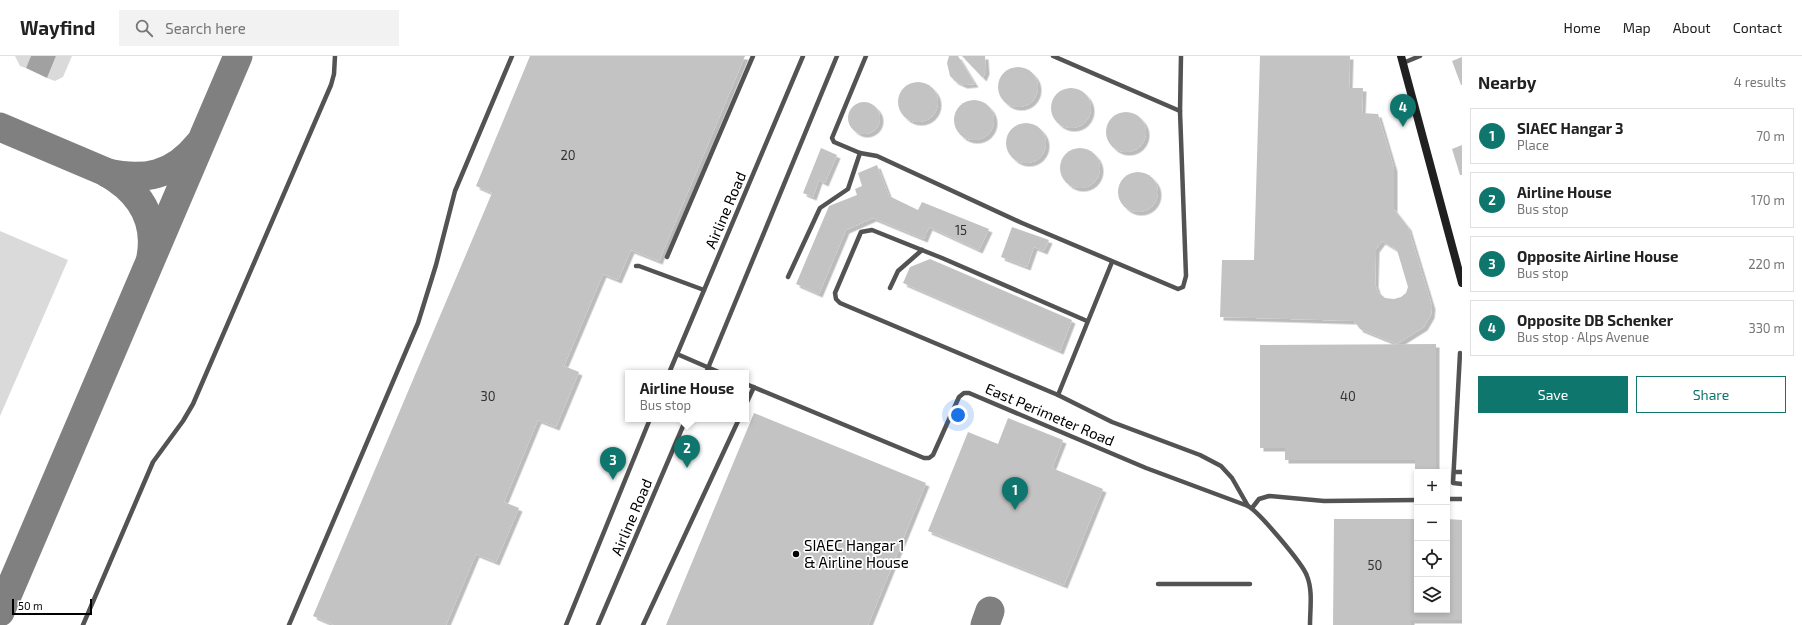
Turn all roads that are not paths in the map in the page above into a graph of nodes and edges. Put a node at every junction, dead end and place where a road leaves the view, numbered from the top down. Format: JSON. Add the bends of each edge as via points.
{"nodes":[{"id":1,"x":335,"y":56,"type":"edge"},
{"id":2,"x":512,"y":56,"type":"edge"},
{"id":3,"x":753,"y":56,"type":"edge"},
{"id":4,"x":803,"y":56,"type":"edge"},
{"id":5,"x":837,"y":56,"type":"edge"},
{"id":6,"x":866,"y":56,"type":"edge"},
{"id":7,"x":1053,"y":56,"type":"edge"},
{"id":8,"x":1181,"y":56,"type":"edge"},
{"id":9,"x":1420,"y":56,"type":"edge"},
{"id":10,"x":1402,"y":60,"type":"edge"},
{"id":11,"x":1180,"y":111,"type":"junction"},
{"id":12,"x":860,"y":153,"type":"junction"},
{"id":13,"x":922,"y":250,"type":"junction"},
{"id":14,"x":667,"y":257,"type":"dead end"},
{"id":15,"x":1112,"y":262,"type":"junction"},
{"id":16,"x":636,"y":266,"type":"dead end"},
{"id":17,"x":788,"y":277,"type":"dead end"},
{"id":18,"x":1462,"y":283,"type":"edge"},
{"id":19,"x":890,"y":288,"type":"dead end"},
{"id":20,"x":704,"y":290,"type":"junction"},
{"id":21,"x":1087,"y":321,"type":"junction"},
{"id":22,"x":1460,"y":353,"type":"dead end"},
{"id":23,"x":677,"y":354,"type":"junction"},
{"id":24,"x":708,"y":368,"type":"junction"},
{"id":25,"x":670,"y":370,"type":"edge"},
{"id":26,"x":713,"y":370,"type":"edge"},
{"id":27,"x":749,"y":385,"type":"edge"},
{"id":28,"x":754,"y":387,"type":"junction"},
{"id":29,"x":1058,"y":395,"type":"junction"},
{"id":30,"x":749,"y":398,"type":"edge"},
{"id":31,"x":649,"y":422,"type":"edge"},
{"id":32,"x":685,"y":422,"type":"edge"},
{"id":33,"x":738,"y":422,"type":"edge"},
{"id":34,"x":1454,"y":472,"type":"junction"},
{"id":35,"x":1462,"y":472,"type":"edge"},
{"id":36,"x":1462,"y":484,"type":"edge"},
{"id":37,"x":1462,"y":499,"type":"edge"},
{"id":38,"x":1414,"y":500,"type":"edge"},
{"id":39,"x":1450,"y":500,"type":"edge"},
{"id":40,"x":1250,"y":507,"type":"junction"},
{"id":41,"x":1158,"y":584,"type":"dead end"},
{"id":42,"x":1250,"y":584,"type":"dead end"},
{"id":43,"x":83,"y":625,"type":"edge"},
{"id":44,"x":289,"y":625,"type":"edge"},
{"id":45,"x":566,"y":625,"type":"edge"},
{"id":46,"x":598,"y":625,"type":"edge"},
{"id":47,"x":643,"y":625,"type":"edge"},
{"id":48,"x":1310,"y":625,"type":"edge"}],
"edges":[{"from":1,"to":43,"type":"lane","via":[[331,85],[193,404],[153,462]]},
{"from":2,"to":44,"type":"lane","via":[[455,191],[418,323]]},
{"from":3,"to":14,"type":"lane"},
{"from":4,"to":20,"type":"lane","name":"Airline Road"},
{"from":5,"to":24,"type":"lane"},
{"from":6,"to":12,"type":"lane","via":[[832,138],[834,142]]},
{"from":7,"to":11,"type":"lane"},
{"from":8,"to":11,"type":"lane"},
{"from":9,"to":10,"type":"lane"},
{"from":10,"to":18,"type":"street"},
{"from":11,"to":15,"type":"lane","via":[[1185,282],[1183,287],[1172,288]]},
{"from":12,"to":15,"type":"lane","via":[[877,156]]},
{"from":12,"to":17,"type":"lane","via":[[848,189],[820,208]]},
{"from":13,"to":19,"type":"lane","via":[[898,271]]},
{"from":13,"to":21,"type":"lane"},
{"from":13,"to":29,"type":"lane","via":[[872,230],[861,232],[835,293],[836,299],[840,303]]},
{"from":15,"to":21,"type":"lane"},
{"from":16,"to":20,"type":"lane"},
{"from":20,"to":23,"type":"lane","name":"Airline Road"},
{"from":21,"to":29,"type":"lane"},
{"from":22,"to":34,"type":"lane"},
{"from":23,"to":24,"type":"lane"},
{"from":23,"to":25,"type":"lane","name":"Airline Road"},
{"from":24,"to":26,"type":"lane"},
{"from":27,"to":28,"type":"lane","name":"East Perimeter Road"},
{"from":28,"to":30,"type":"lane"},
{"from":28,"to":40,"type":"lane","name":"East Perimeter Road","via":[[924,458],[933,455],[960,397],[964,393],[969,393],[1146,468]]},
{"from":29,"to":40,"type":"lane","via":[[1112,422],[1200,455],[1221,466],[1232,478]]},
{"from":31,"to":45,"type":"lane","name":"Airline Road"},
{"from":32,"to":46,"type":"lane","name":"Airline Road"},
{"from":33,"to":47,"type":"lane"},
{"from":34,"to":35,"type":"lane"},
{"from":34,"to":36,"type":"lane","via":[[1454,484]]},
{"from":37,"to":39,"type":"lane"},
{"from":38,"to":40,"type":"lane","via":[[1324,501],[1269,496]]},
{"from":40,"to":48,"type":"lane","name":"East Perimeter Road","via":[[1303,566],[1310,592]]},
{"from":41,"to":42,"type":"lane"}]}
